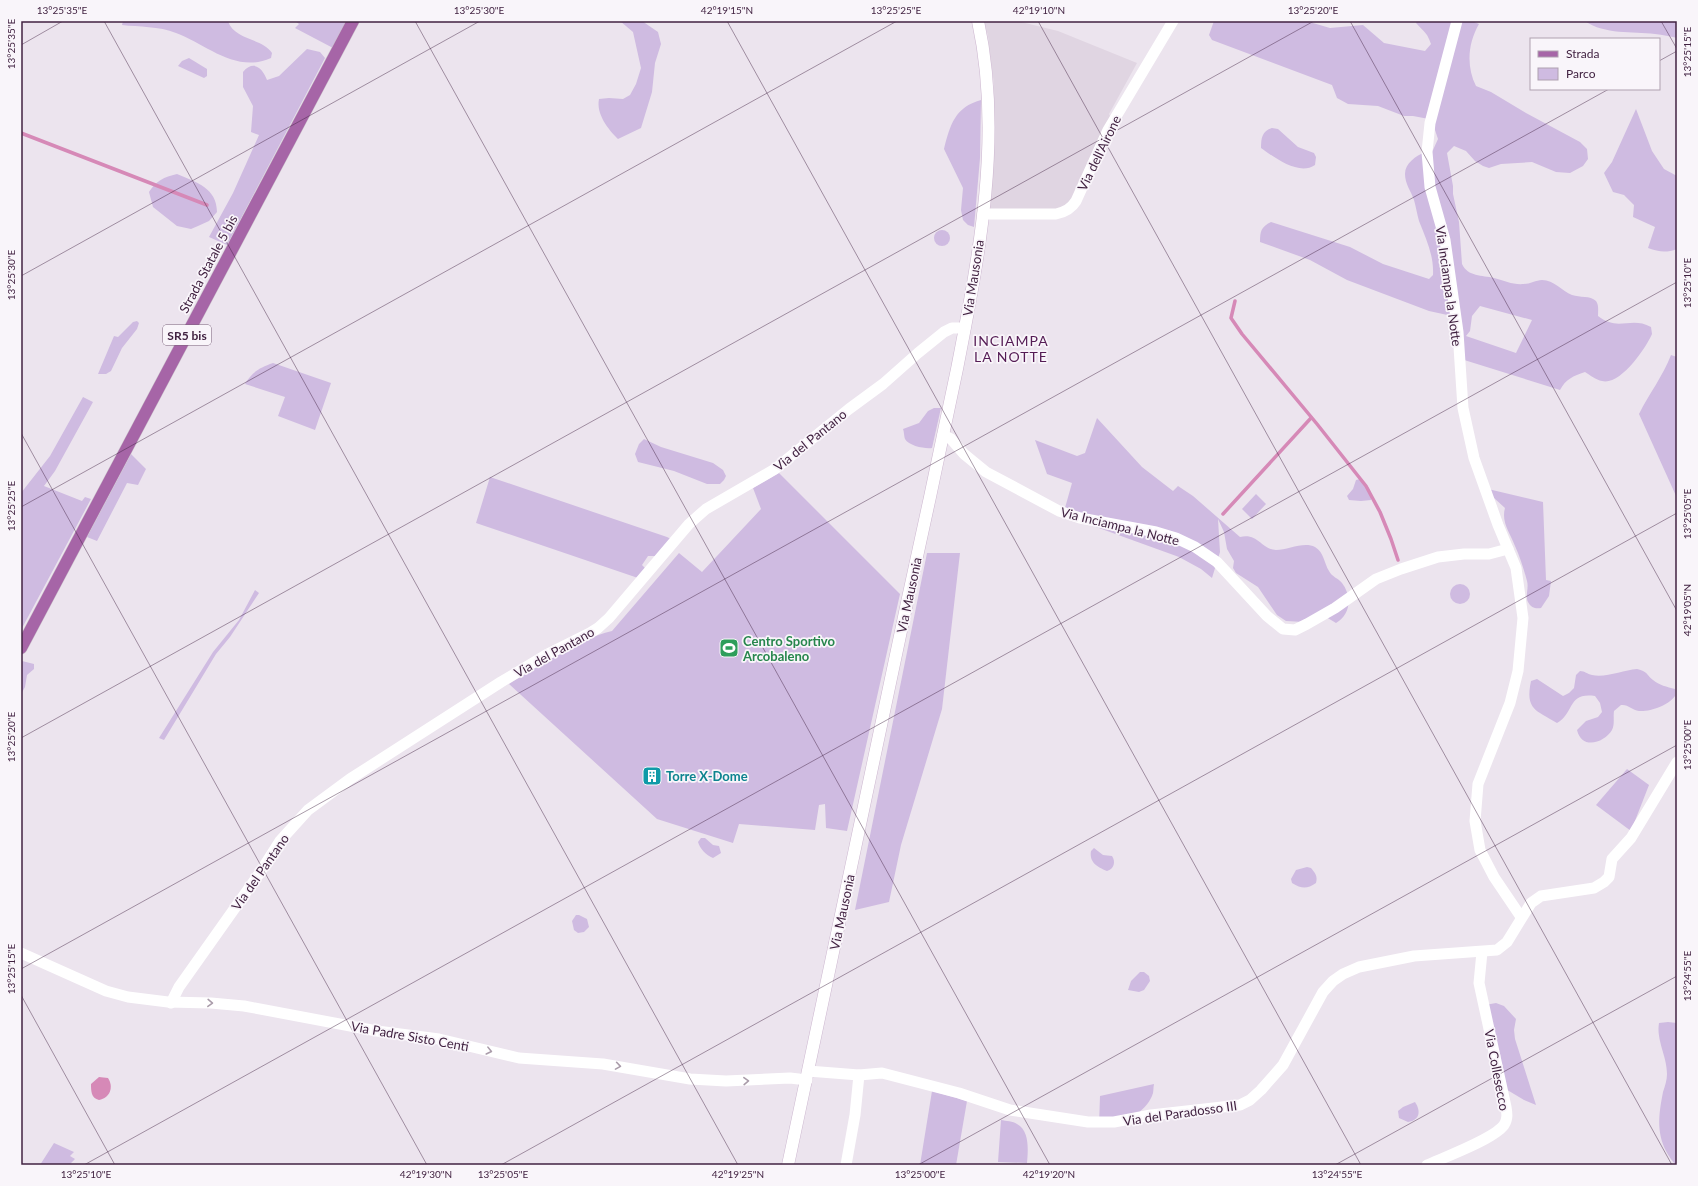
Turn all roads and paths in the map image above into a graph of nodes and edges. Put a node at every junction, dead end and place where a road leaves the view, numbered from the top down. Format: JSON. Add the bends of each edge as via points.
{"nodes":[{"id":1,"x":353,"y":21,"type":"edge"},
{"id":2,"x":978,"y":21,"type":"edge"},
{"id":3,"x":1173,"y":21,"type":"edge"},
{"id":4,"x":1457,"y":21,"type":"edge"},
{"id":5,"x":983,"y":214,"type":"junction"},
{"id":6,"x":965,"y":328,"type":"junction"},
{"id":7,"x":943,"y":436,"type":"junction"},
{"id":8,"x":1508,"y":549,"type":"junction"},
{"id":9,"x":21,"y":648,"type":"edge"},
{"id":10,"x":1677,"y":762,"type":"edge"},
{"id":11,"x":1522,"y":917,"type":"junction"},
{"id":12,"x":1482,"y":952,"type":"junction"},
{"id":13,"x":21,"y":953,"type":"edge"},
{"id":14,"x":171,"y":1002,"type":"junction"},
{"id":15,"x":859,"y":1075,"type":"junction"},
{"id":16,"x":808,"y":1076,"type":"junction"},
{"id":17,"x":788,"y":1165,"type":"edge"},
{"id":18,"x":846,"y":1165,"type":"edge"},
{"id":19,"x":1427,"y":1165,"type":"edge"}],
"edges":[{"from":1,"to":9,"type":"main road","name":"Strada Statale 5 bis","number":"SR5 bis"},
{"from":2,"to":5,"type":"main road","name":"Via Mausonia","via":[[985,59],[988,114]]},
{"from":3,"to":5,"type":"street","name":"Via dell'Airone","via":[[1108,130],[1072,207],[1056,214]]},
{"from":4,"to":8,"type":"street","name":"Via Inciampa la Notte","via":[[1430,123],[1427,152],[1430,186],[1445,240],[1458,332],[1463,408],[1474,458]]},
{"from":5,"to":6,"type":"main road","name":"Via Mausonia"},
{"from":6,"to":7,"type":"main road","name":"Via Mausonia"},
{"from":6,"to":14,"type":"street","name":"Via del Pantano","via":[[952,328],[944,332],[775,469],[706,509],[689,524],[598,628],[501,682],[350,779],[308,810],[280,841]]},
{"from":7,"to":8,"type":"street","name":"Via Inciampa la Notte","via":[[951,439],[986,472],[1059,511],[1080,518],[1156,532],[1195,547],[1216,562],[1267,616],[1283,629],[1295,630],[1307,624],[1376,579],[1401,569],[1438,557],[1489,554]]},
{"from":7,"to":16,"type":"main road","name":"Via Mausonia"},
{"from":8,"to":11,"type":"street","name":"Via Inciampa la Notte","via":[[1516,568],[1523,618],[1518,671],[1510,703],[1478,784],[1475,821],[1480,850],[1494,877]]},
{"from":10,"to":11,"type":"street","name":"Via del Paradosso III","via":[[1631,838],[1612,859],[1609,877],[1604,882],[1594,888],[1541,896],[1531,903]]},
{"from":11,"to":12,"type":"street","name":"Via del Paradosso III","via":[[1505,945],[1497,950]]},
{"from":12,"to":15,"type":"street","name":"Via del Paradosso III","via":[[1414,956],[1359,967],[1343,974],[1323,992],[1283,1065],[1250,1100],[1235,1107],[1151,1115],[1114,1122],[1088,1122],[1010,1110],[959,1093],[882,1073]]},
{"from":12,"to":19,"type":"street","name":"Via Collesecco","via":[[1479,983],[1507,1116],[1505,1123],[1493,1135]]},
{"from":13,"to":14,"type":"street","name":"Via Padre Sisto Centi","via":[[112,993]]},
{"from":14,"to":16,"type":"street","name":"Via Padre Sisto Centi","one_way":true,"via":[[244,1006],[386,1033],[439,1039],[519,1058],[604,1064],[690,1079],[721,1081]]},
{"from":15,"to":16,"type":"street","name":"Via del Paradosso III"},
{"from":15,"to":18,"type":"street"},
{"from":16,"to":17,"type":"main road","name":"Via Mausonia"}]}
